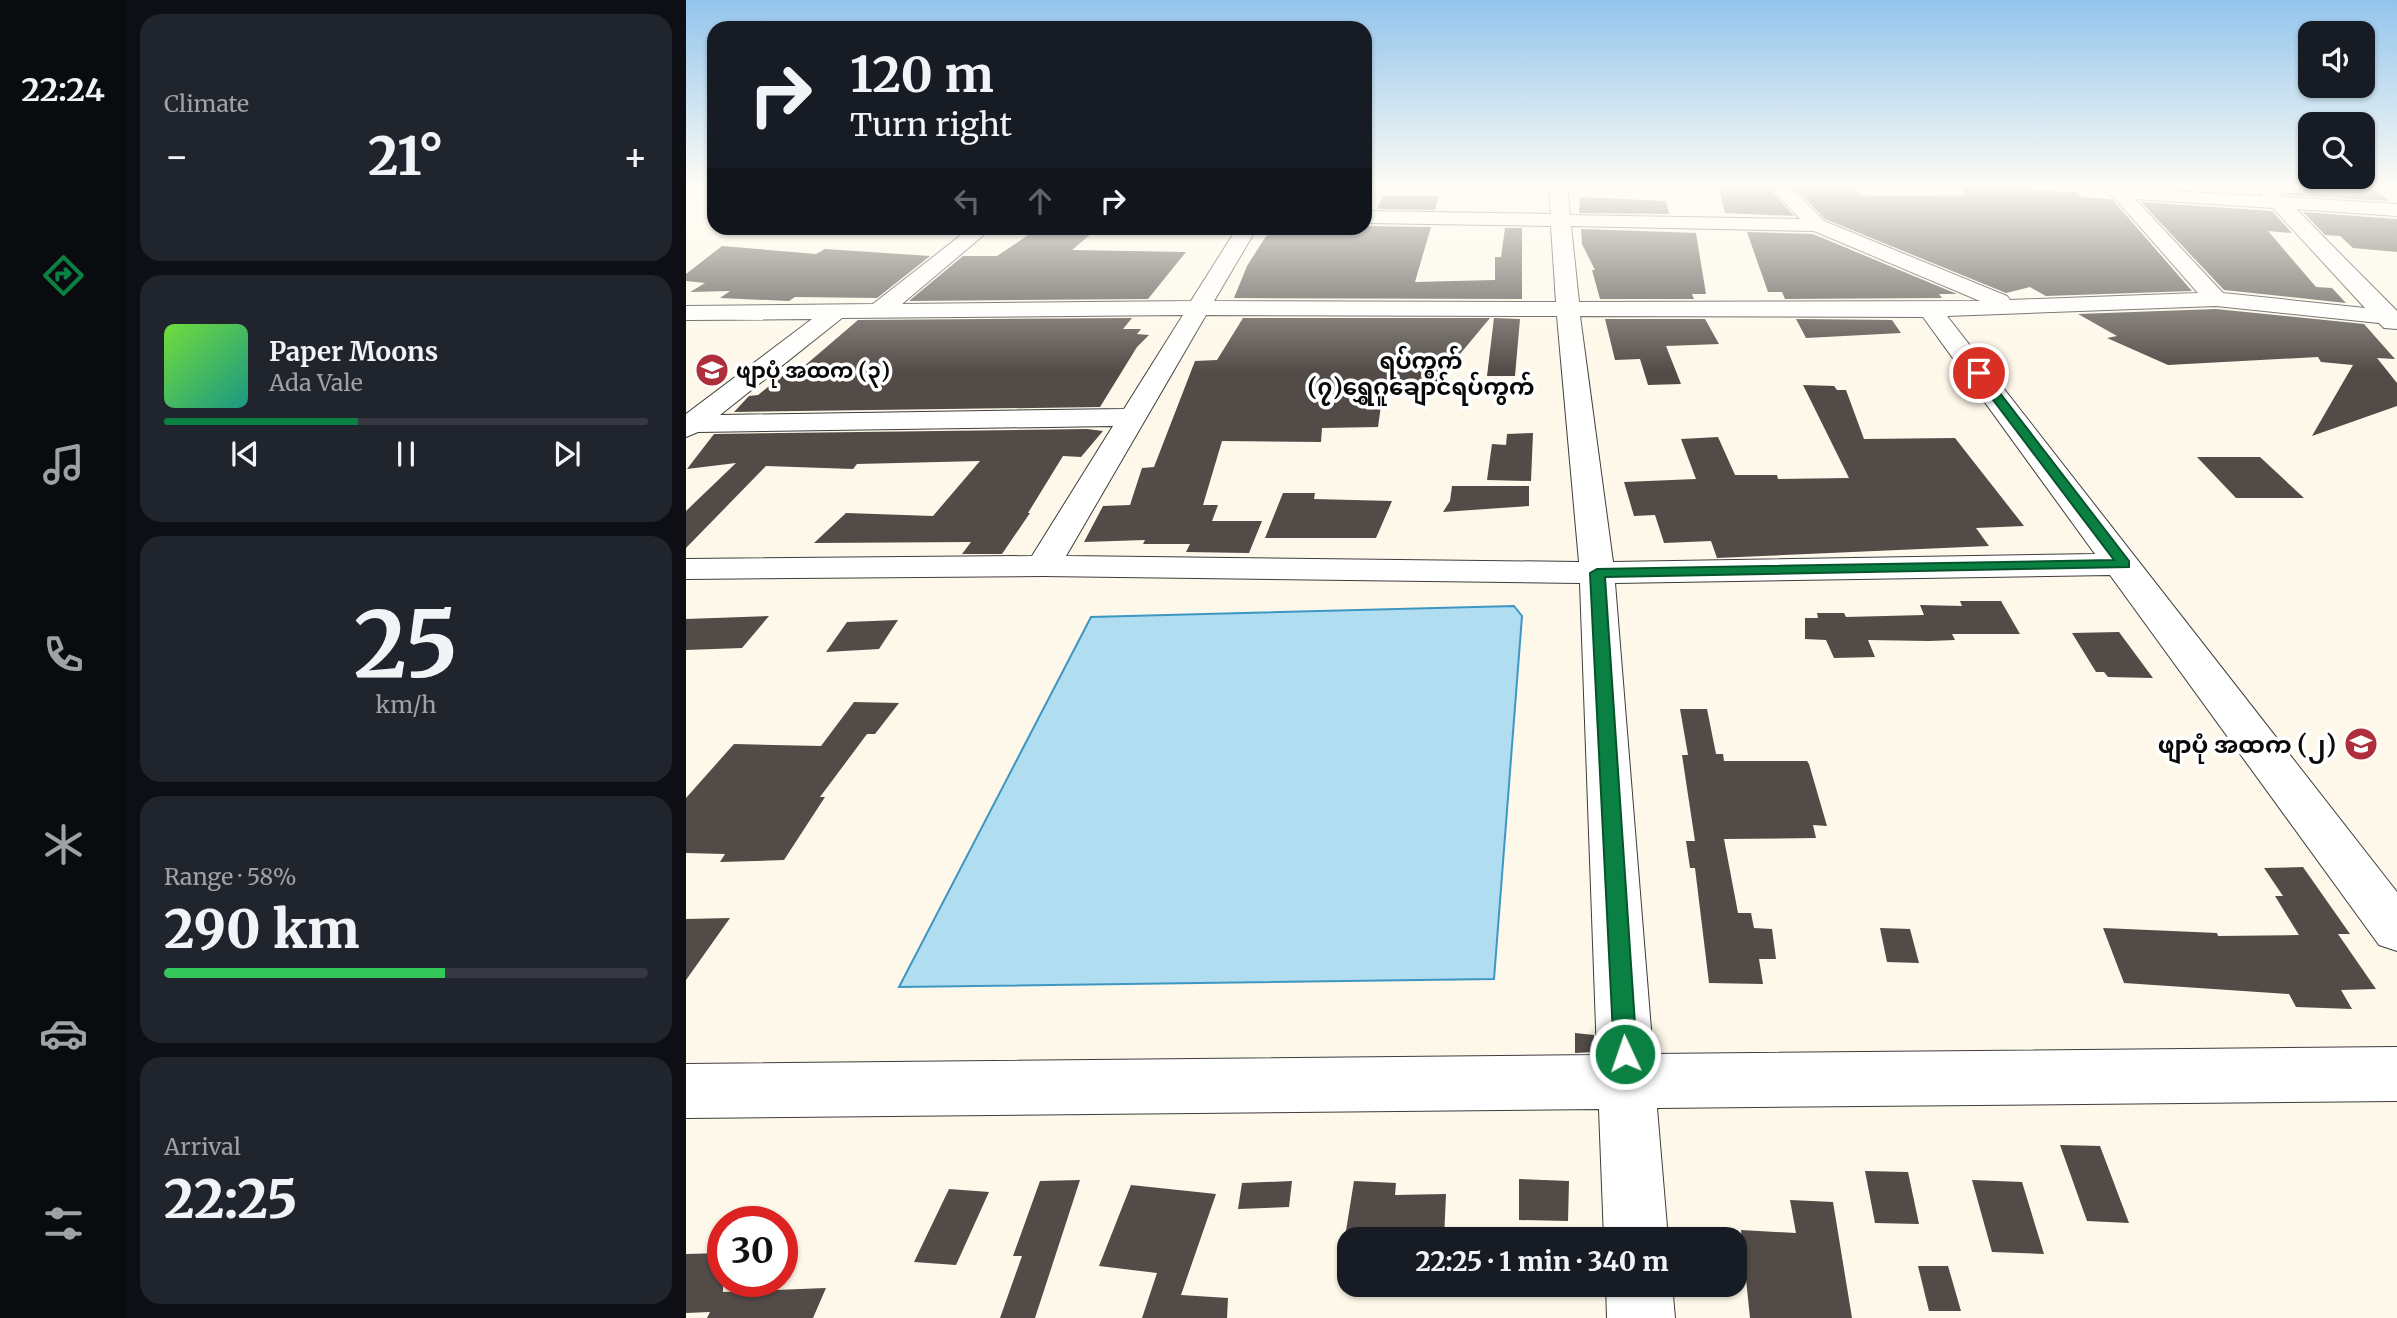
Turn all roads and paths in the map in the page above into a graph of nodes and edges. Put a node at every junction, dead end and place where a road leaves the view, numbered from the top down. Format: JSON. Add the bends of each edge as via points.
{"nodes":[{"id":1,"x":957,"y":249,"type":"edge"},
{"id":2,"x":1235,"y":249,"type":"edge"},
{"id":3,"x":1563,"y":249,"type":"edge"},
{"id":4,"x":1873,"y":249,"type":"edge"},
{"id":5,"x":2168,"y":249,"type":"edge"},
{"id":6,"x":2323,"y":249,"type":"edge"},
{"id":7,"x":2216,"y":299,"type":"junction"},
{"id":8,"x":2010,"y":306,"type":"junction"},
{"id":9,"x":1198,"y":309,"type":"junction"},
{"id":10,"x":1930,"y":310,"type":"junction"},
{"id":11,"x":1568,"y":311,"type":"junction"},
{"id":12,"x":836,"y":312,"type":"junction"},
{"id":13,"x":879,"y":312,"type":"junction"},
{"id":14,"x":686,"y":313,"type":"edge"},
{"id":15,"x":2393,"y":321,"type":"edge"},
{"id":16,"x":1132,"y":417,"type":"junction"},
{"id":17,"x":689,"y":426,"type":"edge"},
{"id":18,"x":2124,"y":564,"type":"junction"},
{"id":19,"x":1043,"y":566,"type":"junction"},
{"id":20,"x":686,"y":569,"type":"edge"},
{"id":21,"x":1597,"y":573,"type":"junction"},
{"id":22,"x":2397,"y":930,"type":"edge"},
{"id":23,"x":2397,"y":1074,"type":"edge"},
{"id":24,"x":1627,"y":1081,"type":"junction"},
{"id":25,"x":686,"y":1091,"type":"edge"},
{"id":26,"x":1635,"y":1227,"type":"edge"},
{"id":27,"x":1640,"y":1297,"type":"edge"},
{"id":28,"x":1641,"y":1318,"type":"edge"}],
"edges":[{"from":1,"to":13,"type":"street"},
{"from":2,"to":9,"type":"street"},
{"from":3,"to":11,"type":"street"},
{"from":4,"to":8,"type":"street"},
{"from":5,"to":7,"type":"street"},
{"from":6,"to":15,"type":"street"},
{"from":7,"to":8,"type":"street"},
{"from":7,"to":15,"type":"street"},
{"from":8,"to":10,"type":"street"},
{"from":9,"to":11,"type":"street"},
{"from":9,"to":13,"type":"street"},
{"from":9,"to":16,"type":"street"},
{"from":10,"to":11,"type":"street"},
{"from":10,"to":18,"type":"street"},
{"from":11,"to":21,"type":"street"},
{"from":12,"to":13,"type":"street"},
{"from":12,"to":14,"type":"street"},
{"from":12,"to":17,"type":"street"},
{"from":16,"to":17,"type":"street"},
{"from":16,"to":19,"type":"street"},
{"from":18,"to":21,"type":"street"},
{"from":18,"to":22,"type":"street"},
{"from":19,"to":20,"type":"street"},
{"from":19,"to":21,"type":"street"},
{"from":21,"to":24,"type":"street"},
{"from":23,"to":24,"type":"street"},
{"from":24,"to":25,"type":"street"},
{"from":24,"to":26,"type":"street"},
{"from":27,"to":28,"type":"street"}]}
